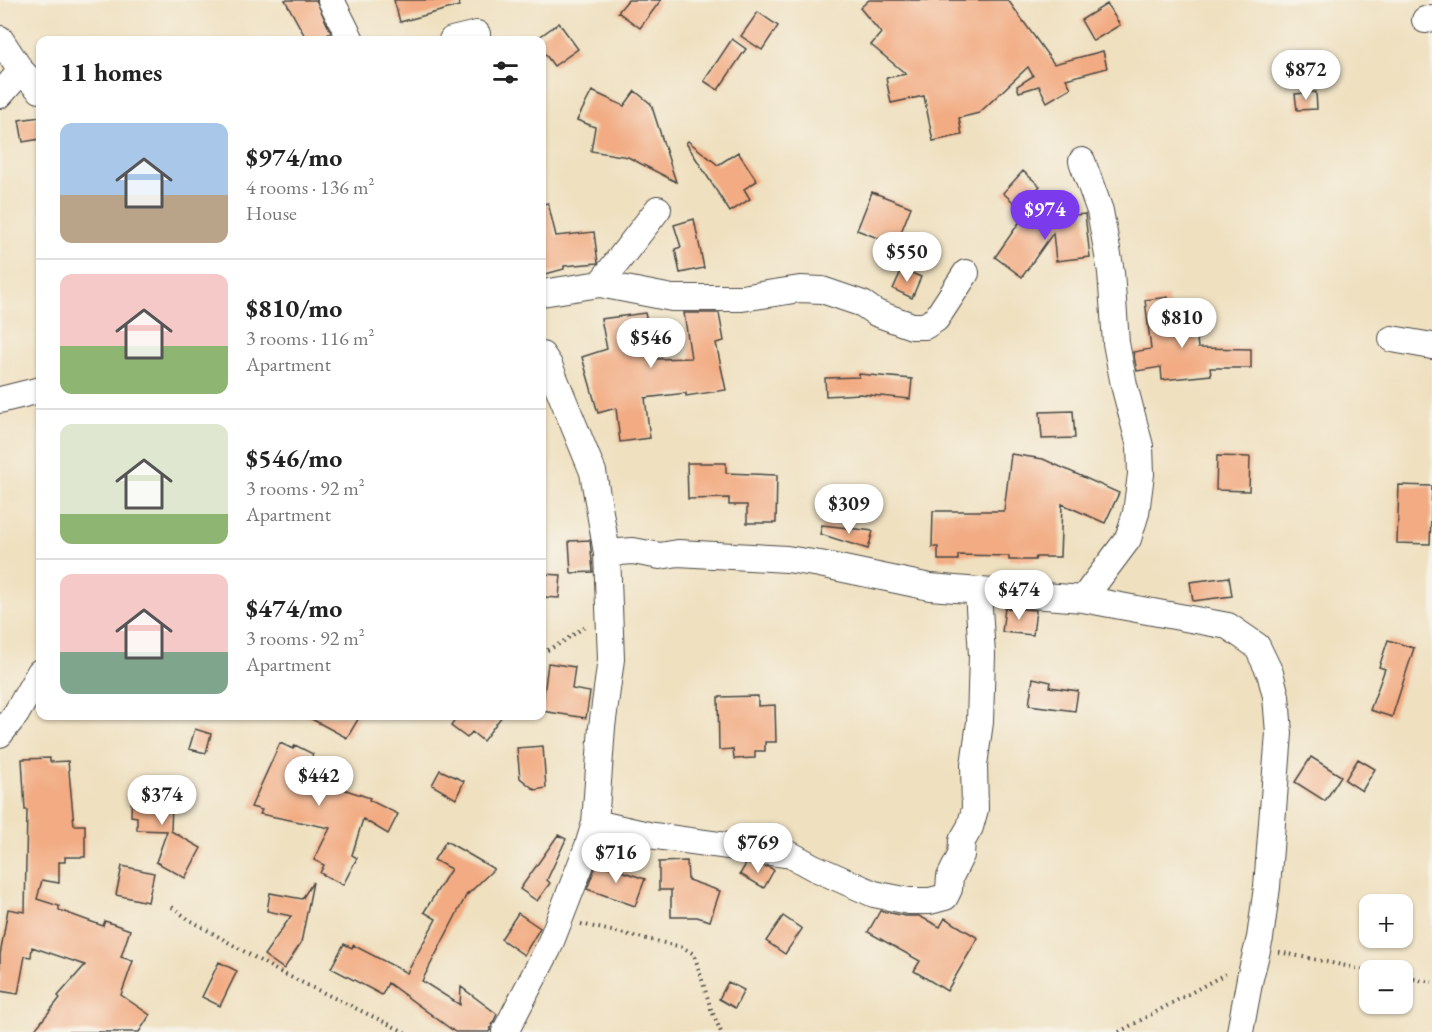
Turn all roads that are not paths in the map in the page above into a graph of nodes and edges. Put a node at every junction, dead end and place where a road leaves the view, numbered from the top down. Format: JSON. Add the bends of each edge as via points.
{"nodes":[{"id":1,"x":331,"y":0,"type":"edge"},
{"id":2,"x":349,"y":36,"type":"edge"},
{"id":3,"x":0,"y":39,"type":"edge"},
{"id":4,"x":21,"y":71,"type":"junction"},
{"id":5,"x":36,"y":86,"type":"edge"},
{"id":6,"x":0,"y":95,"type":"edge"},
{"id":7,"x":1082,"y":161,"type":"dead end"},
{"id":8,"x":658,"y":209,"type":"dead end"},
{"id":9,"x":966,"y":273,"type":"dead end"},
{"id":10,"x":600,"y":284,"type":"junction"},
{"id":11,"x":546,"y":292,"type":"edge"},
{"id":12,"x":1392,"y":339,"type":"dead end"},
{"id":13,"x":1432,"y":346,"type":"edge"},
{"id":14,"x":546,"y":361,"type":"edge"},
{"id":15,"x":36,"y":391,"type":"edge"},
{"id":16,"x":0,"y":400,"type":"edge"},
{"id":17,"x":607,"y":553,"type":"junction"},
{"id":18,"x":978,"y":592,"type":"junction"},
{"id":19,"x":1083,"y":599,"type":"junction"},
{"id":20,"x":36,"y":679,"type":"edge"},
{"id":21,"x":0,"y":734,"type":"edge"},
{"id":22,"x":595,"y":823,"type":"junction"},
{"id":23,"x":505,"y":1032,"type":"edge"},
{"id":24,"x":1240,"y":1032,"type":"edge"}],
"edges":[{"from":1,"to":2,"type":"street"},
{"from":3,"to":4,"type":"street"},
{"from":4,"to":5,"type":"street"},
{"from":4,"to":6,"type":"street"},
{"from":7,"to":19,"type":"street","via":[[1100,211],[1111,272],[1116,343],[1140,446],[1141,474],[1128,539]]},
{"from":8,"to":10,"type":"street"},
{"from":9,"to":10,"type":"street","via":[[936,319],[925,326],[912,326],[822,290],[800,289],[742,298],[672,298]]},
{"from":10,"to":11,"type":"street"},
{"from":12,"to":13,"type":"street"},
{"from":14,"to":17,"type":"street","via":[[593,472]]},
{"from":15,"to":16,"type":"street"},
{"from":17,"to":18,"type":"street","via":[[787,559],[930,587]]},
{"from":17,"to":22,"type":"street","via":[[611,659]]},
{"from":18,"to":19,"type":"street"},
{"from":18,"to":22,"type":"street","via":[[982,655],[975,809],[945,897],[909,901],[885,897],[791,855],[648,835]]},
{"from":19,"to":24,"type":"street","via":[[1228,626],[1257,646],[1270,673],[1279,734],[1267,887]]},
{"from":20,"to":21,"type":"street"},
{"from":22,"to":23,"type":"street","via":[[548,949]]}]}
